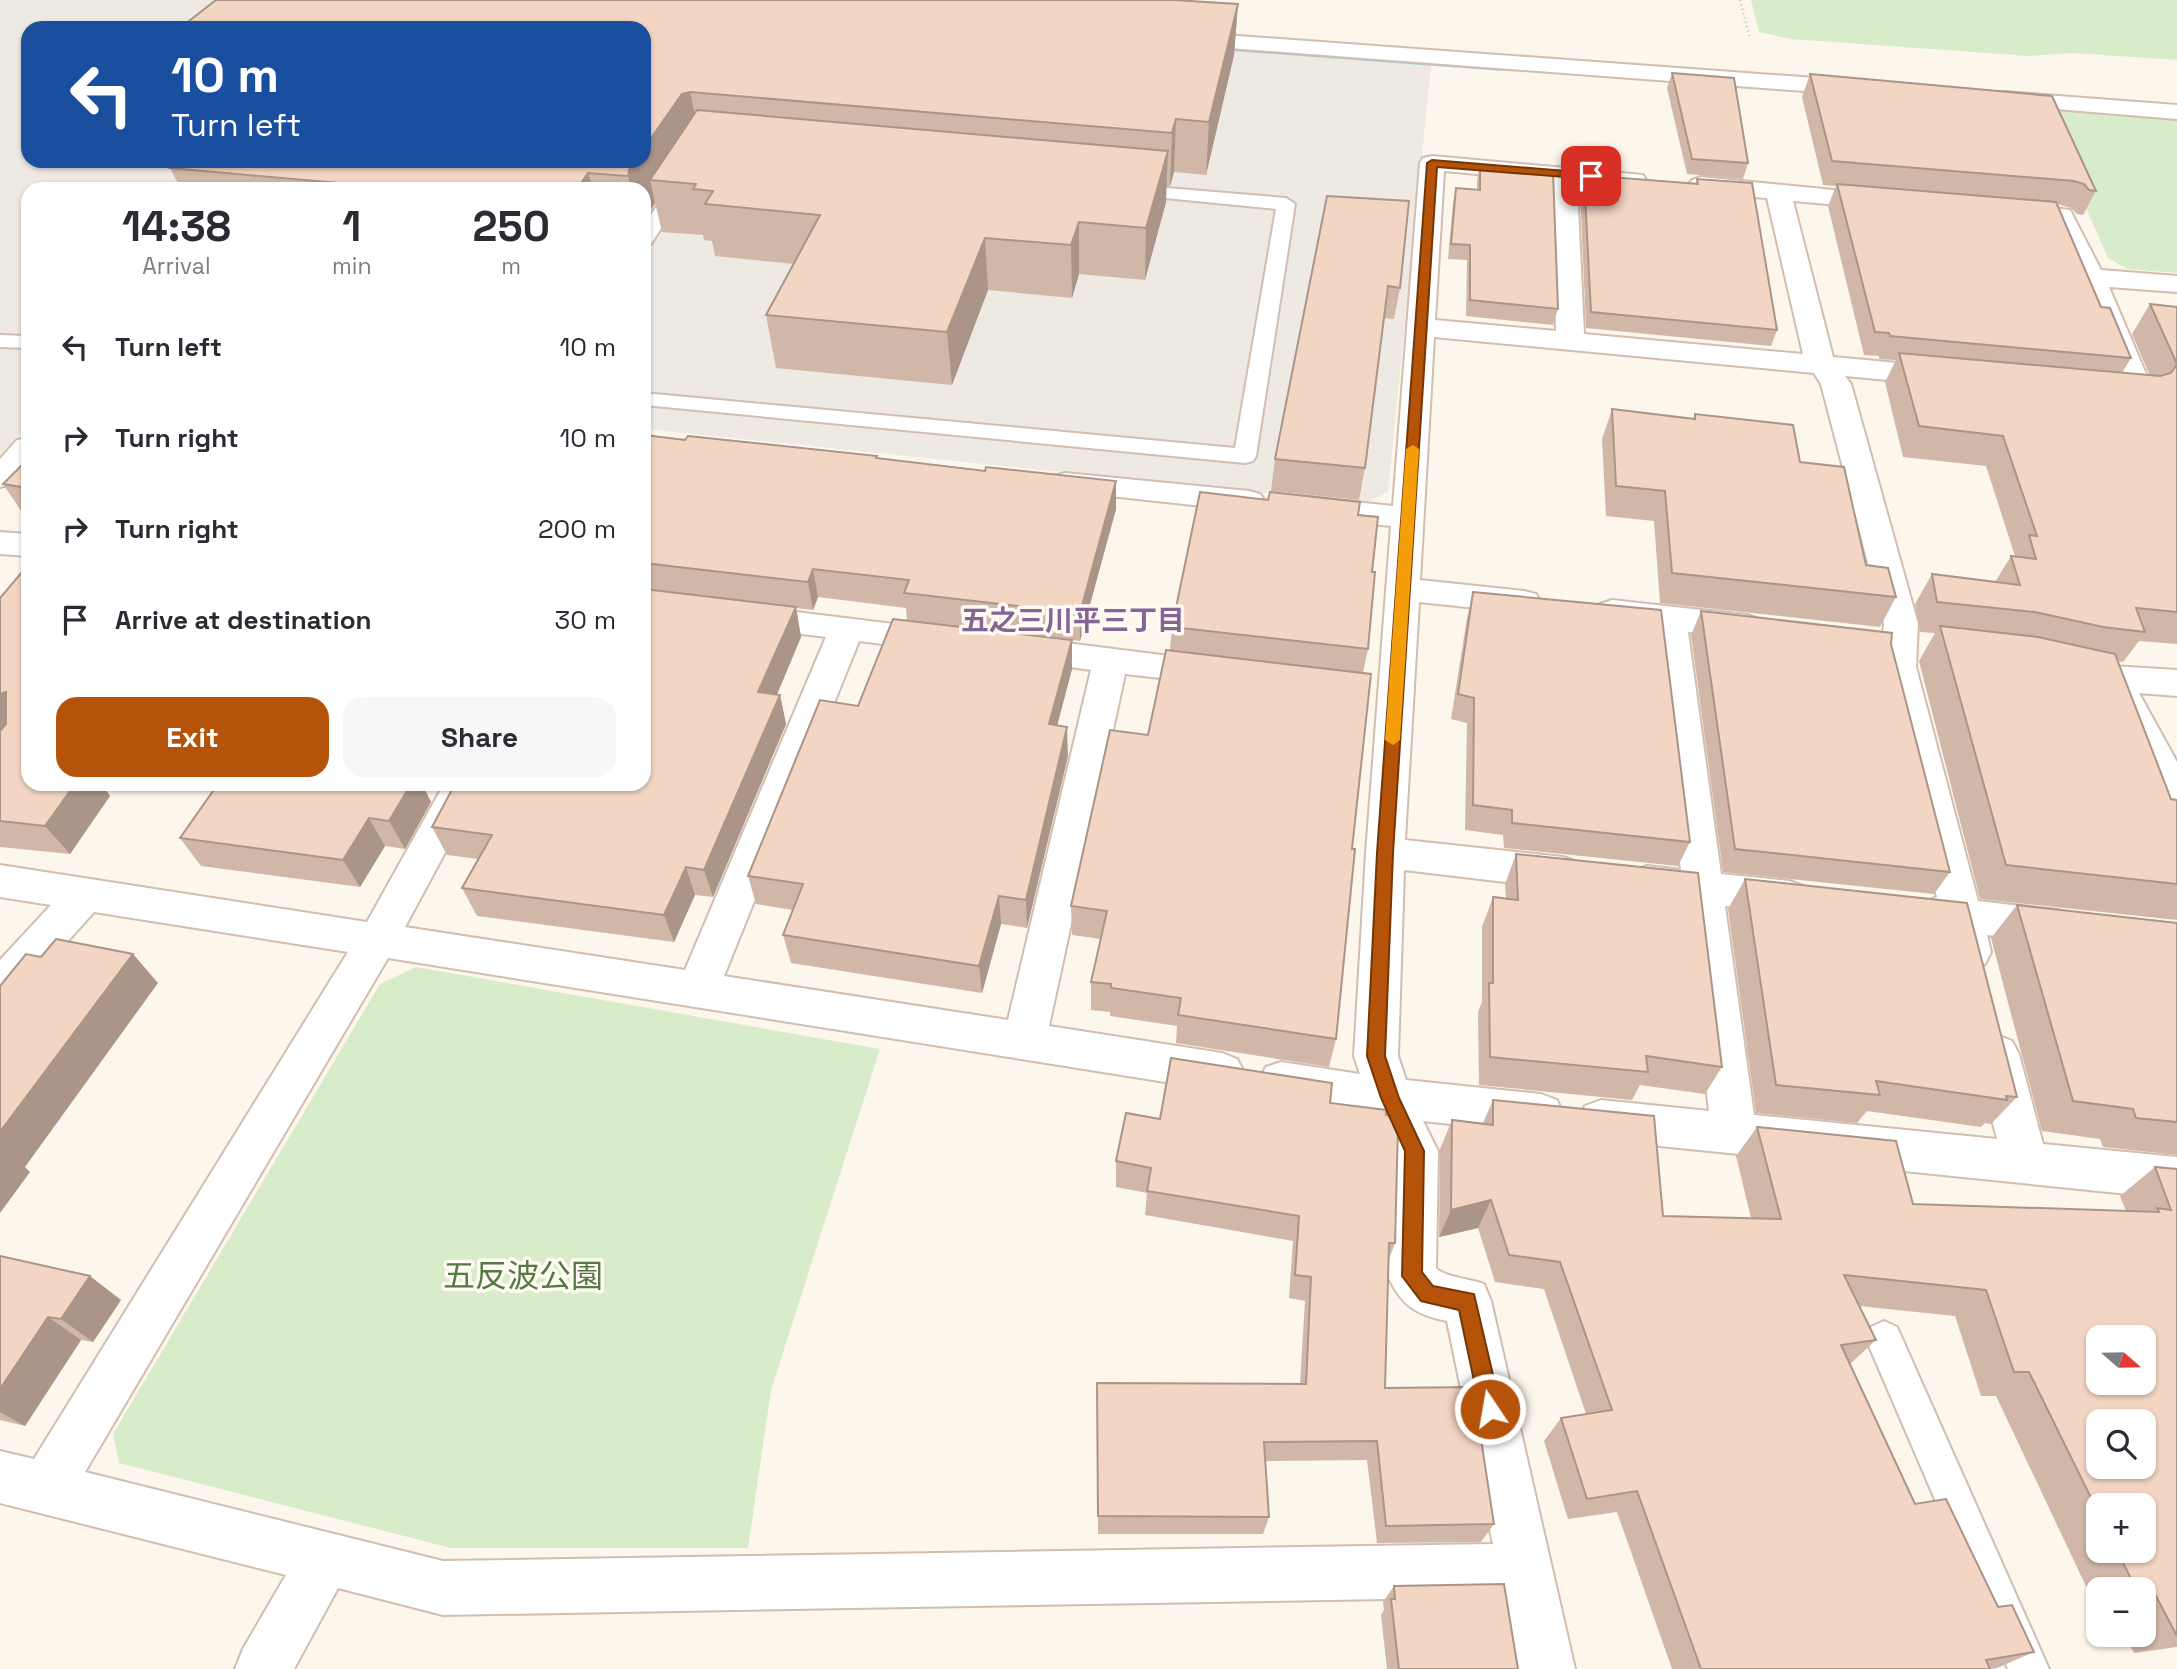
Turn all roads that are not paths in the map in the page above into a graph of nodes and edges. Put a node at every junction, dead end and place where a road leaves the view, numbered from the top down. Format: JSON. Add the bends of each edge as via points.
{"nodes":[{"id":1,"x":1163,"y":37,"type":"edge"},
{"id":2,"x":1886,"y":90,"type":"edge"},
{"id":3,"x":1983,"y":98,"type":"edge"},
{"id":4,"x":2177,"y":112,"type":"edge"},
{"id":5,"x":687,"y":174,"type":"edge"},
{"id":6,"x":1564,"y":174,"type":"junction"},
{"id":7,"x":1105,"y":188,"type":"edge"},
{"id":8,"x":1778,"y":192,"type":"junction"},
{"id":9,"x":1913,"y":203,"type":"edge"},
{"id":10,"x":1994,"y":209,"type":"edge"},
{"id":11,"x":651,"y":229,"type":"edge"},
{"id":12,"x":2091,"y":277,"type":"junction"},
{"id":13,"x":2177,"y":284,"type":"edge"},
{"id":14,"x":1421,"y":327,"type":"junction"},
{"id":15,"x":0,"y":341,"type":"edge"},
{"id":16,"x":1570,"y":341,"type":"junction"},
{"id":17,"x":21,"y":342,"type":"edge"},
{"id":18,"x":1823,"y":365,"type":"junction"},
{"id":19,"x":1961,"y":378,"type":"edge"},
{"id":20,"x":2085,"y":389,"type":"edge"},
{"id":21,"x":651,"y":400,"type":"edge"},
{"id":22,"x":21,"y":454,"type":"edge"},
{"id":23,"x":0,"y":477,"type":"edge"},
{"id":24,"x":1034,"y":480,"type":"edge"},
{"id":25,"x":1408,"y":518,"type":"junction"},
{"id":26,"x":0,"y":543,"type":"edge"},
{"id":27,"x":21,"y":544,"type":"edge"},
{"id":28,"x":1403,"y":589,"type":"junction"},
{"id":29,"x":651,"y":605,"type":"edge"},
{"id":30,"x":1670,"y":619,"type":"junction"},
{"id":31,"x":847,"y":628,"type":"junction"},
{"id":32,"x":1778,"y":631,"type":"edge"},
{"id":33,"x":1111,"y":660,"type":"junction"},
{"id":34,"x":1246,"y":676,"type":"edge"},
{"id":35,"x":2177,"y":683,"type":"edge"},
{"id":36,"x":459,"y":791,"type":"edge"},
{"id":37,"x":2177,"y":796,"type":"edge"},
{"id":38,"x":1385,"y":853,"type":"junction"},
{"id":39,"x":0,"y":881,"type":"edge"},
{"id":40,"x":1703,"y":888,"type":"junction"},
{"id":41,"x":85,"y":895,"type":"junction"},
{"id":42,"x":1826,"y":901,"type":"edge"},
{"id":43,"x":1907,"y":910,"type":"edge"},
{"id":44,"x":1962,"y":916,"type":"junction"},
{"id":45,"x":2096,"y":931,"type":"edge"},
{"id":46,"x":377,"y":941,"type":"junction"},
{"id":47,"x":1979,"y":981,"type":"edge"},
{"id":48,"x":0,"y":988,"type":"edge"},
{"id":49,"x":697,"y":991,"type":"junction"},
{"id":50,"x":1989,"y":1020,"type":"edge"},
{"id":51,"x":1024,"y":1041,"type":"junction"},
{"id":52,"x":1390,"y":1098,"type":"junction"},
{"id":53,"x":1734,"y":1133,"type":"junction"},
{"id":54,"x":2025,"y":1164,"type":"junction"},
{"id":55,"x":2177,"y":1178,"type":"edge"},
{"id":56,"x":1884,"y":1339,"type":"dead end"},
{"id":57,"x":23,"y":1482,"type":"edge"},
{"id":58,"x":326,"y":1557,"type":"junction"},
{"id":59,"x":1525,"y":1570,"type":"junction"},
{"id":60,"x":263,"y":1669,"type":"edge"},
{"id":61,"x":1547,"y":1669,"type":"edge"},
{"id":62,"x":2029,"y":1669,"type":"edge"}],
"edges":[{"from":1,"to":2,"type":"street"},
{"from":3,"to":4,"type":"street"},
{"from":5,"to":11,"type":"lane"},
{"from":6,"to":8,"type":"street"},
{"from":6,"to":14,"type":"street","via":[[1432,163]]},
{"from":6,"to":16,"type":"street"},
{"from":7,"to":21,"type":"lane","via":[[1286,204],[1245,456]]},
{"from":8,"to":9,"type":"street"},
{"from":8,"to":18,"type":"street","via":[[1816,353]]},
{"from":10,"to":12,"type":"street","via":[[2061,215]]},
{"from":12,"to":13,"type":"street"},
{"from":12,"to":20,"type":"street","via":[[2140,395]]},
{"from":14,"to":16,"type":"street"},
{"from":14,"to":25,"type":"street"},
{"from":15,"to":17,"type":"lane"},
{"from":16,"to":18,"type":"street"},
{"from":18,"to":19,"type":"street"},
{"from":18,"to":44,"type":"street","via":[[1836,384],[1901,624],[1898,667]]},
{"from":22,"to":23,"type":"street"},
{"from":24,"to":25,"type":"street"},
{"from":25,"to":28,"type":"street"},
{"from":26,"to":27,"type":"street"},
{"from":28,"to":30,"type":"street"},
{"from":28,"to":38,"type":"street","via":[[1382,691]]},
{"from":29,"to":31,"type":"street"},
{"from":30,"to":32,"type":"street"},
{"from":30,"to":40,"type":"street"},
{"from":31,"to":33,"type":"street"},
{"from":31,"to":49,"type":"street"},
{"from":33,"to":34,"type":"street"},
{"from":33,"to":51,"type":"street"},
{"from":35,"to":37,"type":"street","via":[[2100,676]]},
{"from":36,"to":46,"type":"street"},
{"from":38,"to":40,"type":"street"},
{"from":38,"to":52,"type":"street","via":[[1376,1056]]},
{"from":39,"to":41,"type":"street"},
{"from":40,"to":42,"type":"street"},
{"from":40,"to":53,"type":"street"},
{"from":41,"to":46,"type":"street"},
{"from":41,"to":48,"type":"street"},
{"from":43,"to":44,"type":"street"},
{"from":44,"to":45,"type":"street"},
{"from":44,"to":47,"type":"street"},
{"from":46,"to":49,"type":"street"},
{"from":46,"to":57,"type":"street"},
{"from":49,"to":51,"type":"street"},
{"from":50,"to":54,"type":"street"},
{"from":51,"to":52,"type":"street"},
{"from":52,"to":53,"type":"street"},
{"from":52,"to":59,"type":"street","via":[[1415,1151],[1412,1276],[1428,1294],[1467,1301]]},
{"from":53,"to":54,"type":"street"},
{"from":54,"to":55,"type":"street"},
{"from":56,"to":62,"type":"lane"},
{"from":57,"to":58,"type":"street"},
{"from":58,"to":59,"type":"street","via":[[443,1588]]},
{"from":58,"to":60,"type":"street"},
{"from":59,"to":61,"type":"street"}]}
